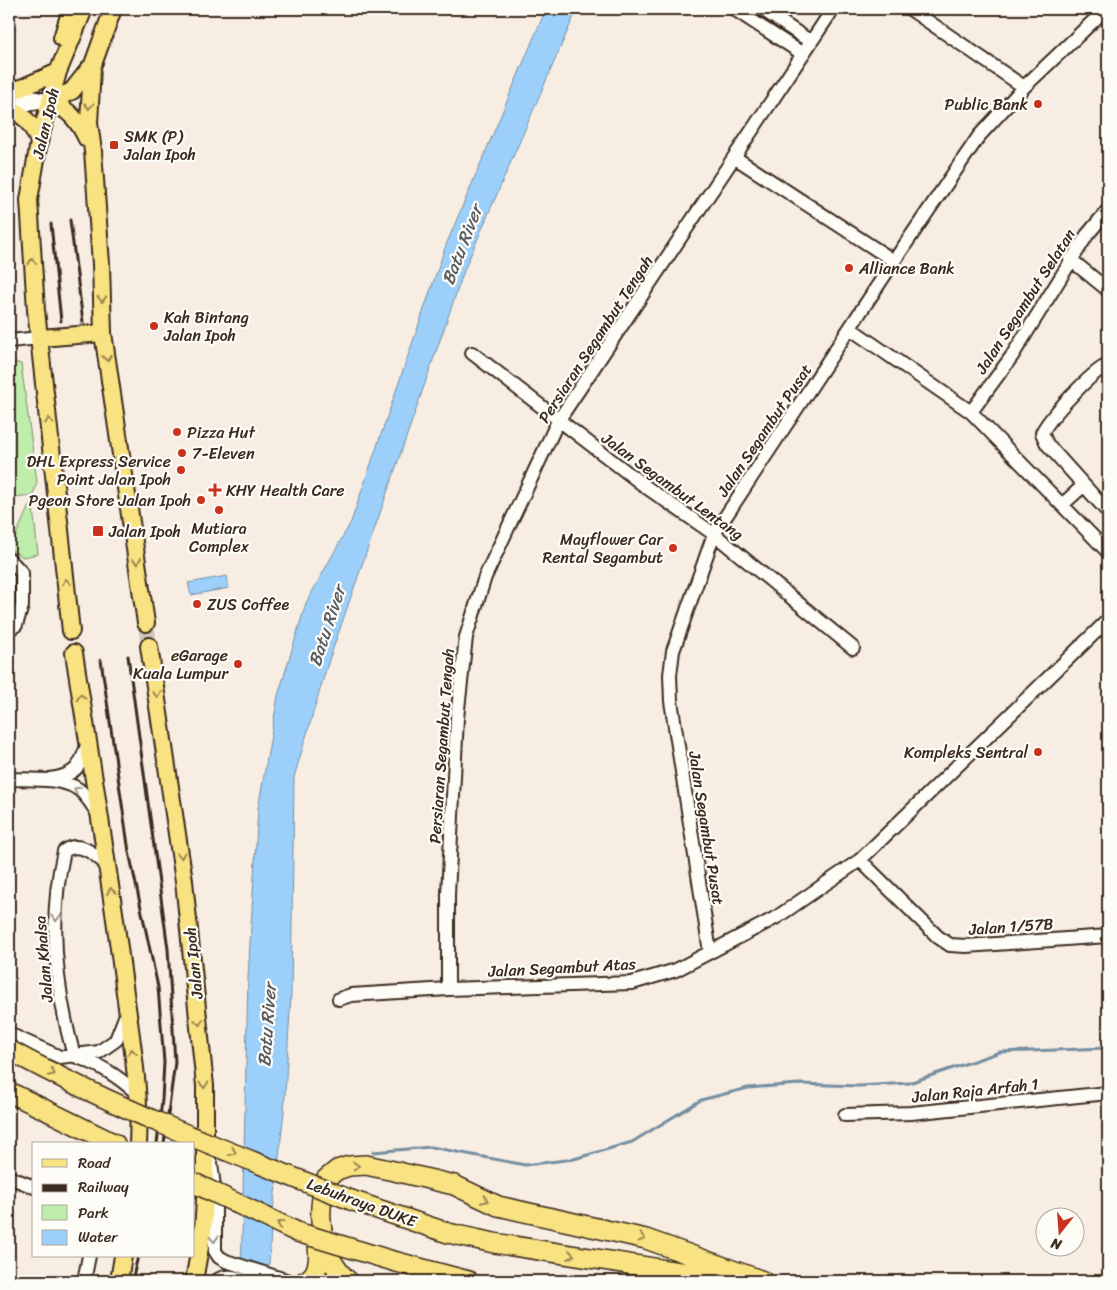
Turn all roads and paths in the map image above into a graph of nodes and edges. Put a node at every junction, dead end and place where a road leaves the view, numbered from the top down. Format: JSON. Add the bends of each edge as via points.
{"nodes":[{"id":1,"x":71,"y":9,"type":"edge"},
{"id":2,"x":84,"y":9,"type":"edge"},
{"id":3,"x":113,"y":9,"type":"edge"},
{"id":4,"x":734,"y":9,"type":"edge"},
{"id":5,"x":762,"y":9,"type":"edge"},
{"id":6,"x":833,"y":9,"type":"edge"},
{"id":7,"x":910,"y":9,"type":"edge"},
{"id":8,"x":1106,"y":9,"type":"edge"},
{"id":9,"x":1108,"y":13,"type":"edge"},
{"id":10,"x":811,"y":42,"type":"junction"},
{"id":11,"x":803,"y":54,"type":"junction"},
{"id":12,"x":92,"y":66,"type":"junction"},
{"id":13,"x":58,"y":72,"type":"junction"},
{"id":14,"x":1024,"y":87,"type":"junction"},
{"id":15,"x":11,"y":92,"type":"edge"},
{"id":16,"x":50,"y":100,"type":"junction"},
{"id":17,"x":10,"y":109,"type":"edge"},
{"id":18,"x":39,"y":142,"type":"junction"},
{"id":19,"x":93,"y":151,"type":"junction"},
{"id":20,"x":734,"y":157,"type":"junction"},
{"id":21,"x":1108,"y":210,"type":"edge"},
{"id":22,"x":1070,"y":260,"type":"junction"},
{"id":23,"x":894,"y":261,"type":"junction"},
{"id":24,"x":1108,"y":290,"type":"edge"},
{"id":25,"x":851,"y":329,"type":"junction"},
{"id":26,"x":103,"y":333,"type":"junction"},
{"id":27,"x":40,"y":338,"type":"junction"},
{"id":28,"x":9,"y":341,"type":"edge"},
{"id":29,"x":472,"y":354,"type":"dead end"},
{"id":30,"x":1108,"y":365,"type":"edge"},
{"id":31,"x":971,"y":412,"type":"junction"},
{"id":32,"x":558,"y":421,"type":"junction"},
{"id":33,"x":1083,"y":486,"type":"junction"},
{"id":34,"x":1062,"y":505,"type":"junction"},
{"id":35,"x":1108,"y":512,"type":"edge"},
{"id":36,"x":714,"y":534,"type":"junction"},
{"id":37,"x":1108,"y":552,"type":"edge"},
{"id":38,"x":9,"y":559,"type":"edge"},
{"id":39,"x":1108,"y":620,"type":"edge"},
{"id":40,"x":146,"y":623,"type":"tunnel mouth"},
{"id":41,"x":9,"y":629,"type":"edge"},
{"id":42,"x":71,"y":630,"type":"dead end"},
{"id":43,"x":149,"y":646,"type":"tunnel mouth"},
{"id":44,"x":853,"y":648,"type":"dead end"},
{"id":45,"x":74,"y":653,"type":"dead end"},
{"id":46,"x":88,"y":742,"type":"junction"},
{"id":47,"x":9,"y":779,"type":"edge"},
{"id":48,"x":40,"y":780,"type":"junction"},
{"id":49,"x":101,"y":819,"type":"junction"},
{"id":50,"x":860,"y":860,"type":"junction"},
{"id":51,"x":108,"y":866,"type":"junction"},
{"id":52,"x":1108,"y":936,"type":"edge"},
{"id":53,"x":710,"y":952,"type":"junction"},
{"id":54,"x":448,"y":989,"type":"junction"},
{"id":55,"x":339,"y":999,"type":"dead end"},
{"id":56,"x":127,"y":1012,"type":"junction"},
{"id":57,"x":12,"y":1041,"type":"edge"},
{"id":58,"x":74,"y":1056,"type":"junction"},
{"id":59,"x":9,"y":1058,"type":"edge"},
{"id":60,"x":9,"y":1092,"type":"edge"},
{"id":61,"x":137,"y":1092,"type":"junction"},
{"id":62,"x":1108,"y":1093,"type":"edge"},
{"id":63,"x":9,"y":1101,"type":"edge"},
{"id":64,"x":845,"y":1115,"type":"dead end"},
{"id":65,"x":206,"y":1121,"type":"junction"},
{"id":66,"x":90,"y":1142,"type":"edge"},
{"id":67,"x":111,"y":1142,"type":"edge"},
{"id":68,"x":138,"y":1142,"type":"edge"},
{"id":69,"x":9,"y":1177,"type":"edge"},
{"id":70,"x":326,"y":1179,"type":"junction"},
{"id":71,"x":195,"y":1183,"type":"edge"},
{"id":72,"x":32,"y":1186,"type":"edge"},
{"id":73,"x":89,"y":1258,"type":"edge"},
{"id":74,"x":123,"y":1258,"type":"edge"},
{"id":75,"x":332,"y":1261,"type":"junction"},
{"id":76,"x":219,"y":1279,"type":"edge"},
{"id":77,"x":84,"y":1281,"type":"edge"},
{"id":78,"x":119,"y":1281,"type":"edge"},
{"id":79,"x":194,"y":1281,"type":"edge"},
{"id":80,"x":250,"y":1281,"type":"edge"},
{"id":81,"x":289,"y":1281,"type":"edge"},
{"id":82,"x":305,"y":1281,"type":"edge"},
{"id":83,"x":348,"y":1281,"type":"edge"},
{"id":84,"x":352,"y":1281,"type":"edge"},
{"id":85,"x":468,"y":1281,"type":"edge"},
{"id":86,"x":737,"y":1281,"type":"edge"},
{"id":87,"x":763,"y":1281,"type":"edge"}],
"edges":[{"from":1,"to":13,"type":"main road","via":[[60,47]]},
{"from":2,"to":13,"type":"main road","name":"Jalan Ipoh"},
{"from":3,"to":12,"type":"main road"},
{"from":4,"to":11,"type":"street"},
{"from":5,"to":10,"type":"street"},
{"from":6,"to":10,"type":"street","name":"Persiaran Segambut Tengah"},
{"from":7,"to":14,"type":"street"},
{"from":8,"to":9,"type":"street"},
{"from":8,"to":14,"type":"street","name":"Jalan Segambut Pusat"},
{"from":10,"to":11,"type":"street","name":"Persiaran Segambut Tengah"},
{"from":11,"to":20,"type":"street","name":"Persiaran Segambut Tengah"},
{"from":12,"to":16,"type":"main road","via":[[72,91]]},
{"from":12,"to":19,"type":"main road","one_way":true,"via":[[89,123]]},
{"from":13,"to":15,"type":"main road"},
{"from":13,"to":16,"type":"main road","name":"Jalan Ipoh"},
{"from":14,"to":23,"type":"street","name":"Jalan Segambut Pusat","via":[[979,136]]},
{"from":15,"to":16,"type":"street"},
{"from":16,"to":17,"type":"street"},
{"from":16,"to":18,"type":"main road","name":"Jalan Ipoh"},
{"from":16,"to":19,"type":"main road","via":[[78,120]]},
{"from":17,"to":18,"type":"main road","via":[[24,116],[32,125]]},
{"from":27,"to":18,"type":"main road","name":"Jalan Ipoh","one_way":true,"via":[[29,210]]},
{"from":19,"to":26,"type":"main road","one_way":true},
{"from":20,"to":23,"type":"street"},
{"from":20,"to":32,"type":"street","name":"Persiaran Segambut Tengah"},
{"from":21,"to":22,"type":"street","name":"Jalan Segambut Selatan"},
{"from":22,"to":24,"type":"street"},
{"from":22,"to":31,"type":"street","name":"Jalan Segambut Selatan","via":[[1016,348]]},
{"from":23,"to":25,"type":"street","name":"Jalan Segambut Pusat"},
{"from":25,"to":31,"type":"street"},
{"from":25,"to":36,"type":"street","name":"Jalan Segambut Pusat"},
{"from":26,"to":27,"type":"main road"},
{"from":26,"to":40,"type":"main road","one_way":true},
{"from":27,"to":28,"type":"street"},
{"from":42,"to":27,"type":"main road","name":"Jalan Ipoh","one_way":true},
{"from":29,"to":32,"type":"street","name":"Jalan Segambut Lentang"},
{"from":30,"to":33,"type":"street","via":[[1047,422],[1042,433],[1046,444]]},
{"from":31,"to":34,"type":"street"},
{"from":32,"to":36,"type":"street","name":"Jalan Segambut Lentang"},
{"from":32,"to":54,"type":"street","name":"Persiaran Segambut Tengah","via":[[485,578],[466,637],[452,811]]},
{"from":33,"to":34,"type":"street"},
{"from":33,"to":35,"type":"street"},
{"from":34,"to":37,"type":"street"},
{"from":36,"to":44,"type":"street","name":"Jalan Segambut Lentang"},
{"from":36,"to":53,"type":"street","name":"Jalan Segambut Pusat","via":[[673,651],[670,675],[671,701]]},
{"from":38,"to":41,"type":"street","via":[[22,573],[22,606],[16,625]]},
{"from":39,"to":50,"type":"street","name":"Jalan Segambut Atas"},
{"from":43,"to":65,"type":"main road","name":"Jalan Ipoh","one_way":true,"via":[[184,881],[202,1049]]},
{"from":46,"to":45,"type":"main road","one_way":true},
{"from":46,"to":48,"type":"street","via":[[77,770],[65,777]]},
{"from":46,"to":49,"type":"main road"},
{"from":47,"to":48,"type":"street"},
{"from":49,"to":48,"type":"street","one_way":true,"via":[[77,788]]},
{"from":49,"to":51,"type":"main road"},
{"from":50,"to":52,"type":"street","name":"Jalan 1/57B","via":[[950,945]]},
{"from":50,"to":53,"type":"street","name":"Jalan Segambut Atas","via":[[777,917]]},
{"from":56,"to":51,"type":"main road","one_way":true},
{"from":51,"to":58,"type":"street","name":"Jalan Khalsa","one_way":true,"via":[[93,852],[70,847],[64,852],[61,864],[55,905],[56,951],[66,1026]]},
{"from":53,"to":54,"type":"street","name":"Jalan Segambut Atas","via":[[676,970],[632,983]]},
{"from":54,"to":55,"type":"street","name":"Jalan Segambut Atas","via":[[352,995]]},
{"from":56,"to":58,"type":"street","via":[[116,1040],[99,1052]]},
{"from":61,"to":56,"type":"main road","one_way":true},
{"from":57,"to":58,"type":"street","via":[[60,1057]]},
{"from":57,"to":59,"type":"street"},
{"from":57,"to":86,"type":"highway","name":"Lebuhraya DUKE","one_way":true,"bridge":true,"via":[[79,1086],[278,1171],[448,1233],[494,1244]]},
{"from":58,"to":61,"type":"street","via":[[107,1069]]},
{"from":60,"to":67,"type":"highway"},
{"from":61,"to":68,"type":"main road"},
{"from":62,"to":64,"type":"street","name":"Jalan Raja Arfah 1","via":[[911,1113]]},
{"from":63,"to":66,"type":"street"},
{"from":65,"to":79,"type":"main road","name":"Jalan Ipoh","via":[[203,1230]]},
{"from":65,"to":81,"type":"street","one_way":true,"via":[[215,1194],[215,1251],[226,1261]]},
{"from":69,"to":72,"type":"street"},
{"from":70,"to":75,"type":"highway","via":[[319,1213]]},
{"from":70,"to":82,"type":"highway","via":[[319,1188],[313,1214],[319,1251],[317,1267],[313,1276]]},
{"from":70,"to":87,"type":"highway","one_way":true,"via":[[343,1168],[366,1165],[440,1182],[498,1206],[646,1239]]},
{"from":85,"to":71,"type":"highway","one_way":true,"bridge":true,"via":[[297,1232]]},
{"from":73,"to":77,"type":"street"},
{"from":74,"to":78,"type":"main road"},
{"from":75,"to":83,"type":"highway"},
{"from":75,"to":84,"type":"highway"},
{"from":76,"to":80,"type":"street"}]}
